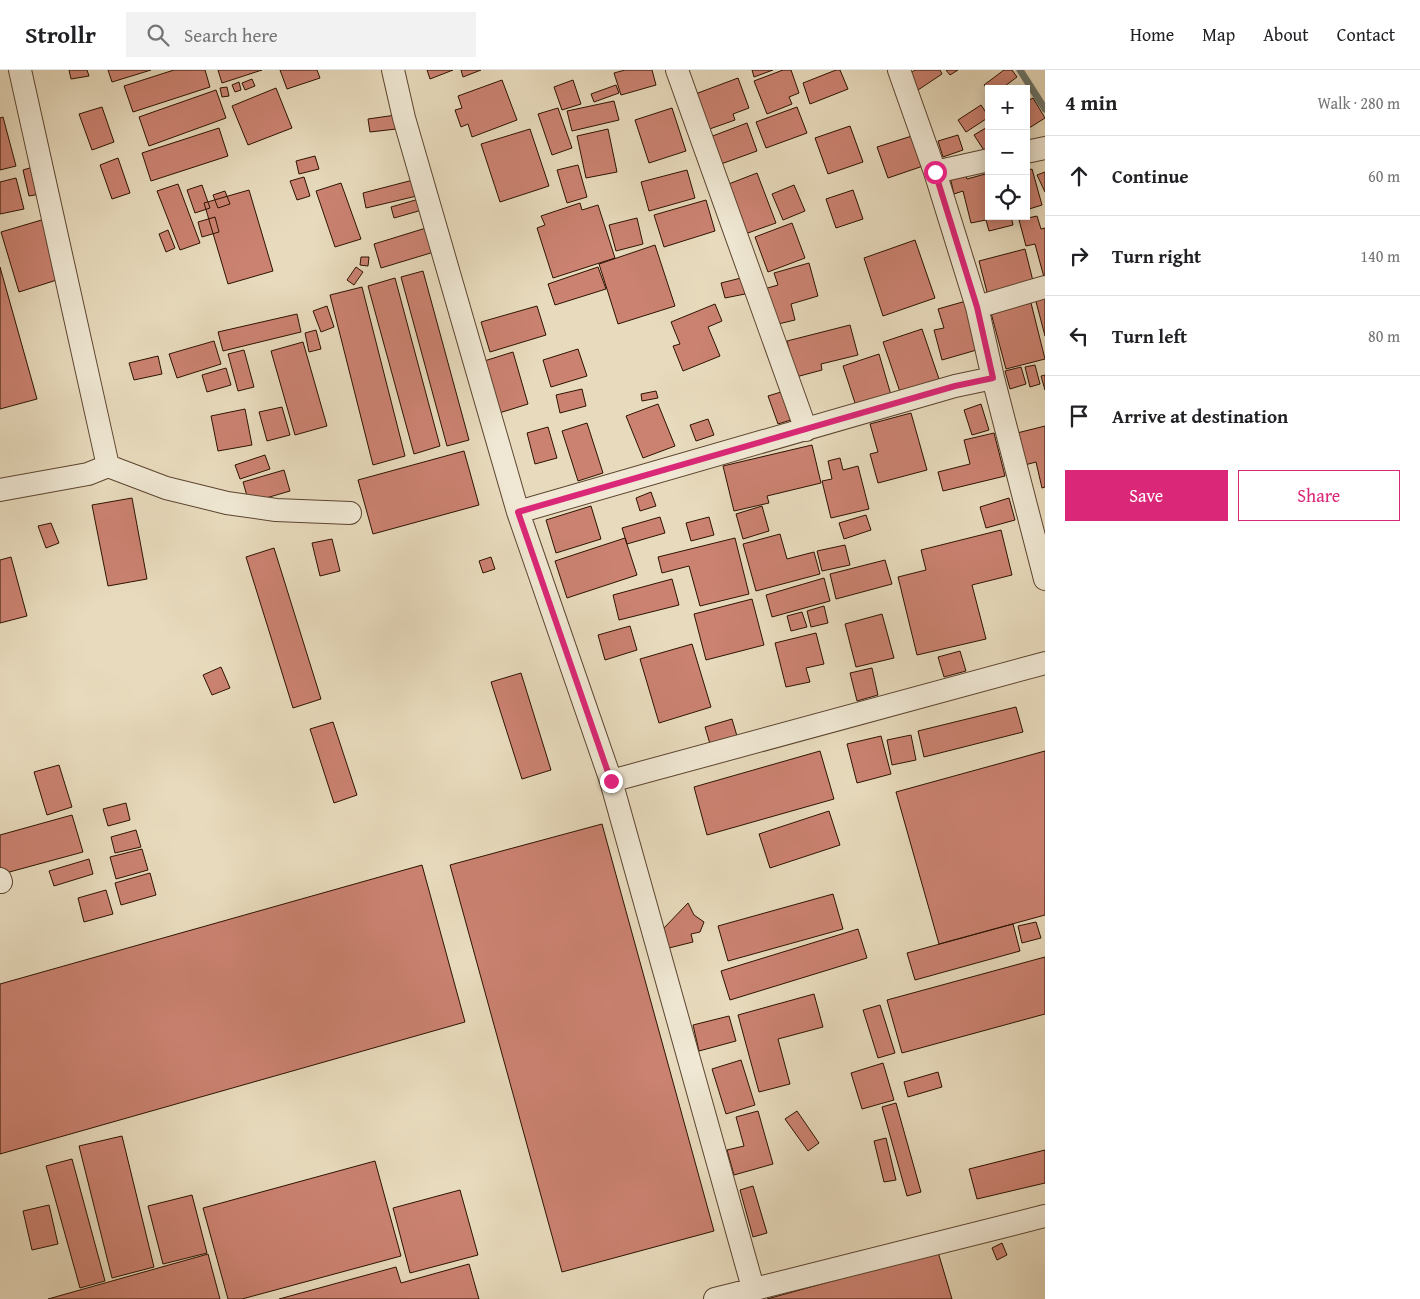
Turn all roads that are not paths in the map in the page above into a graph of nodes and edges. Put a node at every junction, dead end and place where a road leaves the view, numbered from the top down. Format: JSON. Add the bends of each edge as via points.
{"nodes":[{"id":1,"x":20,"y":70,"type":"edge"},
{"id":2,"x":393,"y":70,"type":"edge"},
{"id":3,"x":678,"y":70,"type":"edge"},
{"id":4,"x":899,"y":70,"type":"edge"},
{"id":5,"x":1045,"y":148,"type":"edge"},
{"id":6,"x":1030,"y":151,"type":"edge"},
{"id":7,"x":985,"y":161,"type":"edge"},
{"id":8,"x":935,"y":172,"type":"junction"},
{"id":9,"x":1045,"y":287,"type":"edge"},
{"id":10,"x":977,"y":307,"type":"junction"},
{"id":11,"x":993,"y":378,"type":"junction"},
{"id":12,"x":806,"y":430,"type":"junction"},
{"id":13,"x":108,"y":466,"type":"junction"},
{"id":14,"x":0,"y":490,"type":"edge"},
{"id":15,"x":518,"y":512,"type":"junction"},
{"id":16,"x":350,"y":513,"type":"dead end"},
{"id":17,"x":1045,"y":579,"type":"edge"},
{"id":18,"x":1045,"y":663,"type":"edge"},
{"id":19,"x":611,"y":781,"type":"junction"},
{"id":20,"x":1045,"y":1216,"type":"edge"},
{"id":21,"x":752,"y":1288,"type":"junction"},
{"id":22,"x":715,"y":1299,"type":"edge"}],
"edges":[{"from":1,"to":13,"type":"street"},
{"from":2,"to":15,"type":"street"},
{"from":3,"to":12,"type":"street"},
{"from":4,"to":8,"type":"street"},
{"from":5,"to":6,"type":"street"},
{"from":7,"to":8,"type":"street"},
{"from":8,"to":10,"type":"street"},
{"from":9,"to":10,"type":"street"},
{"from":10,"to":11,"type":"street"},
{"from":11,"to":12,"type":"street"},
{"from":11,"to":17,"type":"street"},
{"from":12,"to":15,"type":"street"},
{"from":13,"to":14,"type":"street","via":[[88,474]]},
{"from":13,"to":16,"type":"street","via":[[166,488],[227,503],[276,510]]},
{"from":15,"to":19,"type":"street"},
{"from":18,"to":19,"type":"street"},
{"from":19,"to":21,"type":"street"},
{"from":20,"to":21,"type":"street"},
{"from":21,"to":22,"type":"street"}]}
